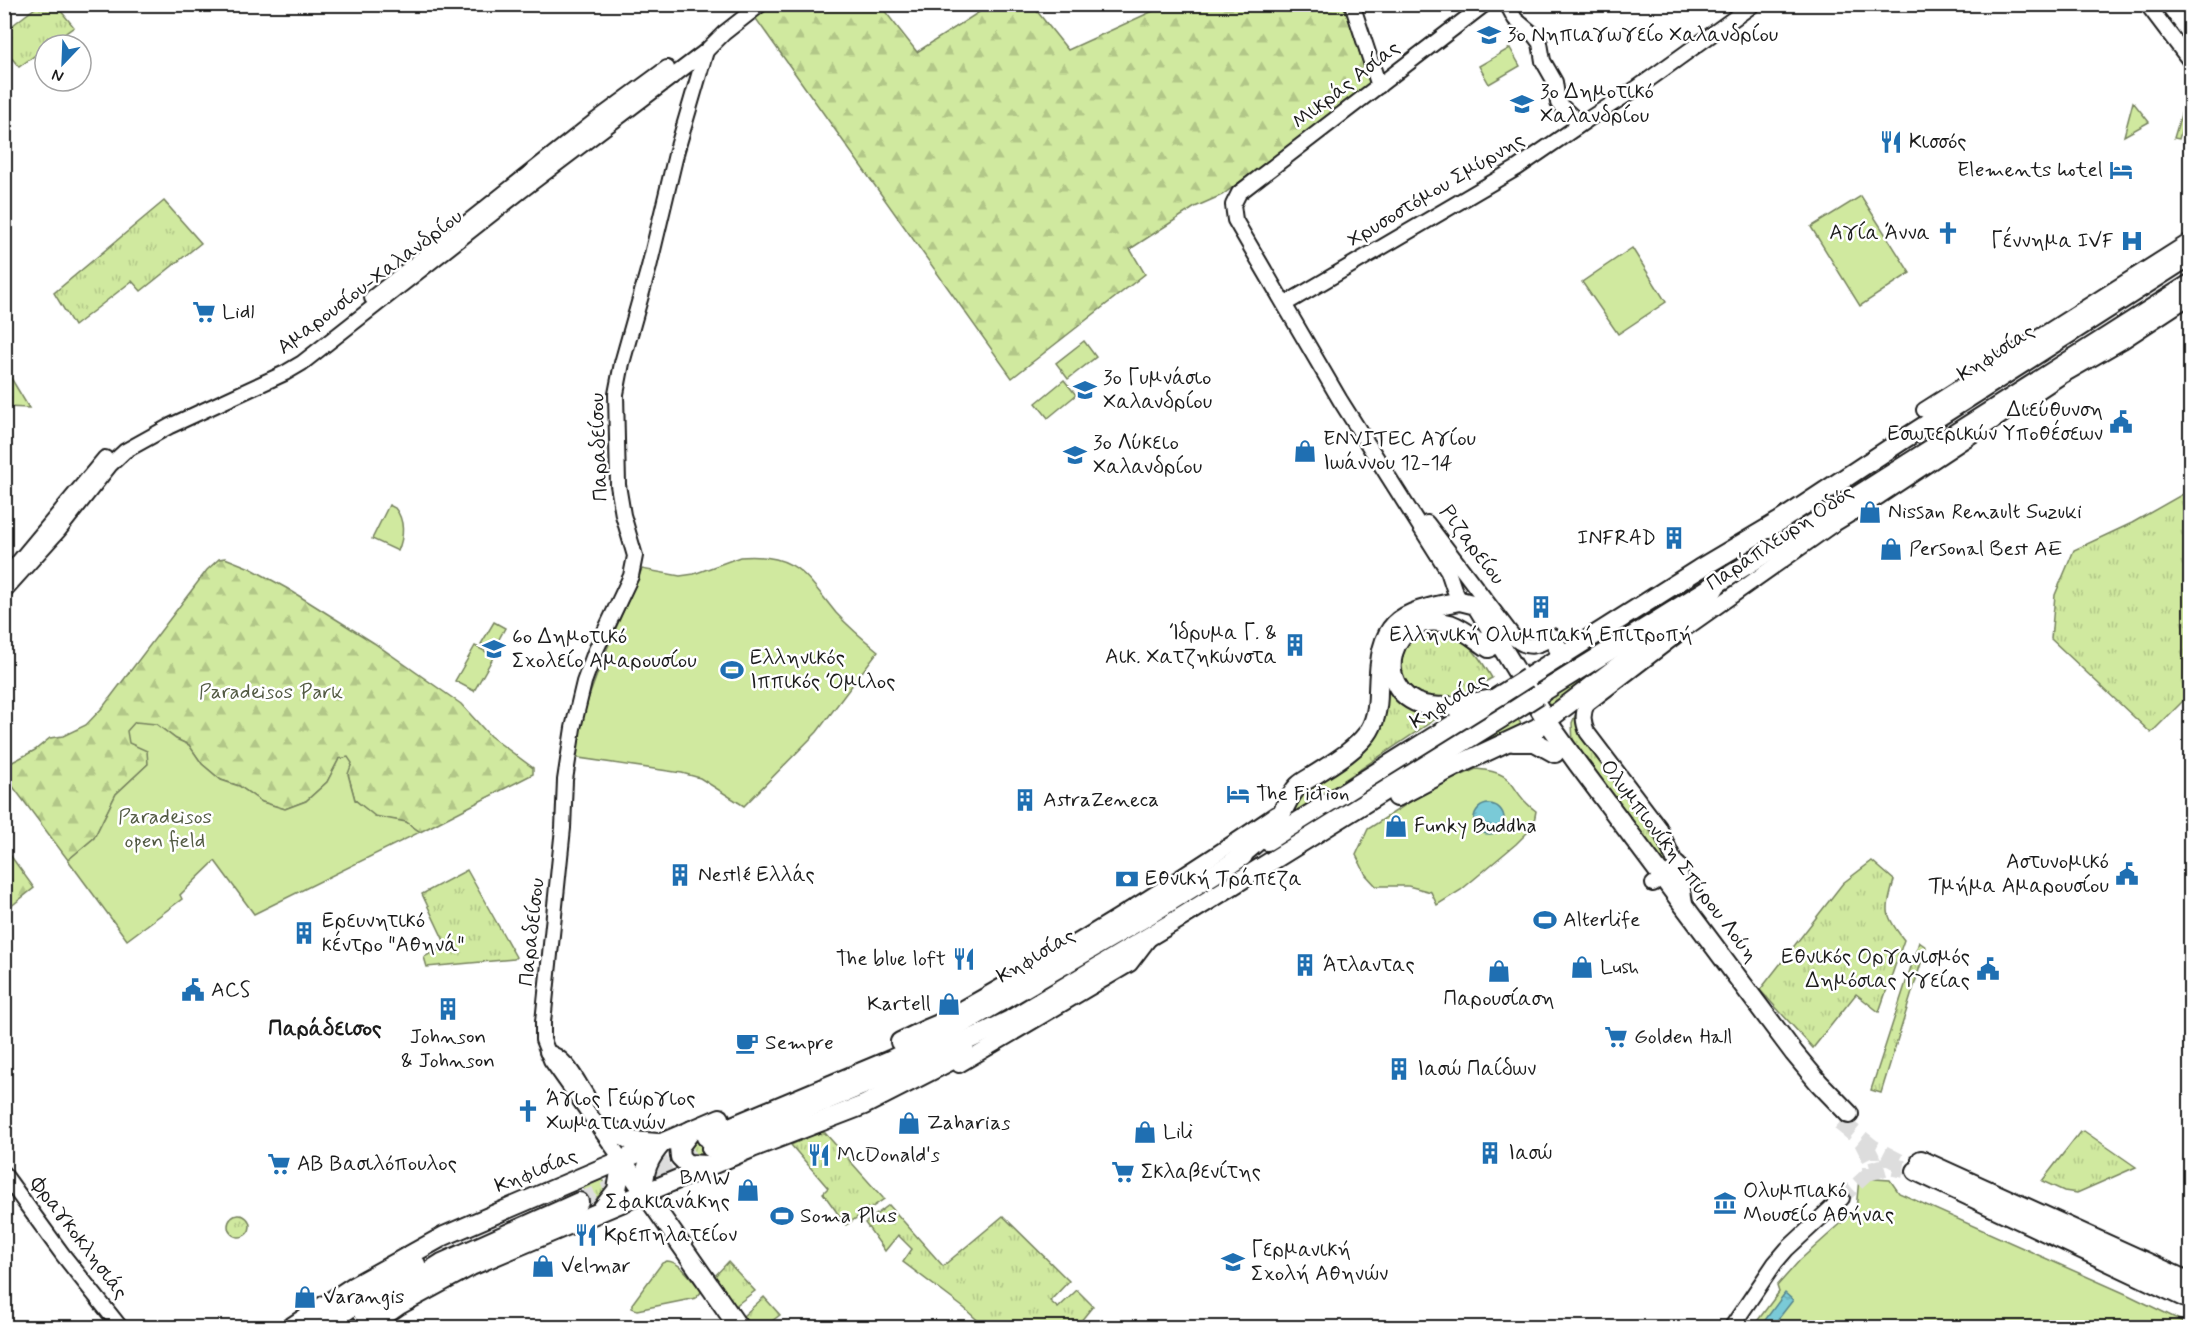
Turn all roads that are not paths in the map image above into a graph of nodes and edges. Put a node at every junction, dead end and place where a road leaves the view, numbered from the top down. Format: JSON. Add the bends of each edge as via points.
{"nodes":[{"id":1,"x":761,"y":4,"type":"edge"},
{"id":2,"x":1352,"y":4,"type":"edge"},
{"id":3,"x":1485,"y":4,"type":"edge"},
{"id":4,"x":1507,"y":4,"type":"edge"},
{"id":5,"x":1754,"y":4,"type":"edge"},
{"id":6,"x":2147,"y":4,"type":"edge"},
{"id":7,"x":724,"y":33,"type":"junction"},
{"id":8,"x":706,"y":51,"type":"junction"},
{"id":9,"x":2190,"y":61,"type":"edge"},
{"id":10,"x":676,"y":67,"type":"junction"},
{"id":11,"x":696,"y":86,"type":"junction"},
{"id":12,"x":1379,"y":86,"type":"junction"},
{"id":13,"x":1578,"y":126,"type":"junction"},
{"id":14,"x":1234,"y":200,"type":"joint"},
{"id":15,"x":2190,"y":241,"type":"edge"},
{"id":16,"x":2190,"y":256,"type":"edge"},
{"id":17,"x":2190,"y":284,"type":"edge"},
{"id":18,"x":2106,"y":293,"type":"junction"},
{"id":19,"x":2129,"y":295,"type":"junction"},
{"id":20,"x":2190,"y":297,"type":"edge"},
{"id":21,"x":1285,"y":304,"type":"junction"},
{"id":22,"x":2120,"y":336,"type":"junction"},
{"id":23,"x":1988,"y":369,"type":"junction"},
{"id":24,"x":2013,"y":369,"type":"junction"},
{"id":25,"x":1924,"y":410,"type":"joint"},
{"id":26,"x":1904,"y":439,"type":"junction"},
{"id":27,"x":1368,"y":444,"type":"junction"},
{"id":28,"x":1790,"y":499,"type":"dead end"},
{"id":29,"x":1872,"y":501,"type":"junction"},
{"id":30,"x":1846,"y":503,"type":"junction"},
{"id":31,"x":1780,"y":521,"type":"junction"},
{"id":32,"x":4,"y":578,"type":"edge"},
{"id":33,"x":1718,"y":582,"type":"junction"},
{"id":34,"x":4,"y":591,"type":"edge"},
{"id":35,"x":1468,"y":603,"type":"junction"},
{"id":36,"x":1552,"y":638,"type":"joint"},
{"id":37,"x":1489,"y":648,"type":"junction"},
{"id":38,"x":1563,"y":656,"type":"junction"},
{"id":39,"x":1516,"y":694,"type":"junction"},
{"id":40,"x":1579,"y":697,"type":"junction"},
{"id":41,"x":1542,"y":725,"type":"junction"},
{"id":42,"x":1508,"y":742,"type":"junction"},
{"id":43,"x":1560,"y":750,"type":"junction"},
{"id":44,"x":1286,"y":808,"type":"junction"},
{"id":45,"x":1350,"y":813,"type":"junction"},
{"id":46,"x":1233,"y":862,"type":"junction"},
{"id":47,"x":1665,"y":876,"type":"junction"},
{"id":48,"x":1180,"y":896,"type":"junction"},
{"id":49,"x":1151,"y":897,"type":"junction"},
{"id":50,"x":1151,"y":936,"type":"junction"},
{"id":51,"x":1017,"y":994,"type":"junction"},
{"id":52,"x":1010,"y":1020,"type":"junction"},
{"id":53,"x":927,"y":1029,"type":"junction"},
{"id":54,"x":547,"y":1052,"type":"junction"},
{"id":55,"x":864,"y":1105,"type":"junction"},
{"id":56,"x":610,"y":1129,"type":"junction"},
{"id":57,"x":662,"y":1143,"type":"junction"},
{"id":58,"x":706,"y":1145,"type":"junction"},
{"id":59,"x":622,"y":1160,"type":"junction"},
{"id":60,"x":4,"y":1174,"type":"edge"},
{"id":61,"x":644,"y":1193,"type":"junction"},
{"id":62,"x":1842,"y":1198,"type":"tunnel mouth"},
{"id":63,"x":599,"y":1212,"type":"junction"},
{"id":64,"x":2190,"y":1282,"type":"edge"},
{"id":65,"x":381,"y":1286,"type":"junction"},
{"id":66,"x":2190,"y":1300,"type":"edge"},
{"id":67,"x":369,"y":1324,"type":"edge"},
{"id":68,"x":121,"y":1328,"type":"edge"},
{"id":69,"x":290,"y":1328,"type":"edge"},
{"id":70,"x":306,"y":1328,"type":"edge"},
{"id":71,"x":322,"y":1328,"type":"edge"},
{"id":72,"x":342,"y":1328,"type":"edge"},
{"id":73,"x":739,"y":1328,"type":"edge"},
{"id":74,"x":1731,"y":1328,"type":"edge"}],
"edges":[{"from":1,"to":7,"type":"street"},
{"from":2,"to":12,"type":"street"},
{"from":3,"to":12,"type":"street","name":"Μικράς Ασίας"},
{"from":4,"to":13,"type":"street","via":[[1515,20],[1540,43],[1543,61],[1555,82],[1558,103]]},
{"from":5,"to":13,"type":"street","name":"Χρυσοστόμου Σμύρνης"},
{"from":6,"to":9,"type":"street"},
{"from":7,"to":8,"type":"street"},
{"from":7,"to":10,"type":"street","via":[[707,39]]},
{"from":8,"to":10,"type":"street"},
{"from":8,"to":11,"type":"street","name":"Παραδείσου"},
{"from":10,"to":11,"type":"street","via":[[690,75]]},
{"from":10,"to":32,"type":"street","name":"Αμαρουσίου-Χαλανδρίου","via":[[586,128],[292,360],[124,441],[102,461]]},
{"from":10,"to":34,"type":"street","name":"Αμαρουσίου-Χαλανδρίου","via":[[302,363],[125,451]]},
{"from":11,"to":54,"type":"street","name":"Παραδείσου","via":[[618,378],[617,470],[635,564],[589,667],[573,728],[543,1022]]},
{"from":12,"to":14,"type":"street","name":"Μικράς Ασίας","via":[[1239,192]]},
{"from":13,"to":21,"type":"street","name":"Χρυσοστόμου Σμύρνης","via":[[1452,208]]},
{"from":14,"to":21,"type":"street","name":"Ριζαρείου","via":[[1235,220]]},
{"from":15,"to":18,"type":"street"},
{"from":16,"to":19,"type":"main road","name":"Κηφισίας"},
{"from":17,"to":22,"type":"main road","name":"Κηφισίας"},
{"from":18,"to":19,"type":"main road"},
{"from":18,"to":23,"type":"street"},
{"from":19,"to":24,"type":"main road","name":"Κηφισίας"},
{"from":20,"to":22,"type":"street","name":"Παράπλευρη Οδός"},
{"from":21,"to":27,"type":"street","name":"Ριζαρείου"},
{"from":22,"to":29,"type":"street","name":"Παράπλευρη Οδός"},
{"from":22,"to":30,"type":"main road","name":"Κηφισίας"},
{"from":23,"to":24,"type":"main road"},
{"from":23,"to":25,"type":"street"},
{"from":24,"to":26,"type":"main road","name":"Κηφισίας"},
{"from":25,"to":26,"type":"main road"},
{"from":26,"to":31,"type":"main road","name":"Κηφισίας"},
{"from":27,"to":35,"type":"street","name":"Ριζαρείου","via":[[1448,571],[1462,584]]},
{"from":27,"to":36,"type":"street","name":"Ριζαρείου","via":[[1515,639],[1535,647]]},
{"from":28,"to":31,"type":"main road"},
{"from":29,"to":30,"type":"main road"},
{"from":29,"to":47,"type":"street","name":"Παράπλευρη Οδός","via":[[1786,556],[1685,629],[1594,697],[1585,709],[1587,732],[1659,827]]},
{"from":30,"to":33,"type":"main road","name":"Κηφισίας"},
{"from":31,"to":38,"type":"main road","name":"Κηφισίας"},
{"from":33,"to":39,"type":"main road","name":"Κηφισίας"},
{"from":33,"to":40,"type":"main road","via":[[1703,607]]},
{"from":35,"to":37,"type":"main road","name":"Ριζαρείου"},
{"from":35,"to":39,"type":"main road","name":"Ριζαρείου"},
{"from":35,"to":44,"type":"main road","name":"Κηφισίας","via":[[1415,611],[1390,629],[1380,655],[1378,700],[1371,728],[1350,751],[1297,787]]},
{"from":36,"to":38,"type":"main road"},
{"from":37,"to":39,"type":"main road","name":"Ριζαρείου"},
{"from":37,"to":39,"type":"main road","via":[[1457,627],[1426,622],[1402,635],[1393,650],[1392,668],[1399,688],[1424,705],[1445,706]]},
{"from":38,"to":39,"type":"main road","name":"Κηφισίας"},
{"from":39,"to":41,"type":"main road","name":"Ολυμπιονίκη Σπύρου Λούη"},
{"from":39,"to":45,"type":"main road","name":"Κηφισίας"},
{"from":39,"to":46,"type":"main road","name":"Κηφισίας"},
{"from":40,"to":41,"type":"main road"},
{"from":40,"to":43,"type":"main road","via":[[1566,720]]},
{"from":41,"to":42,"type":"main road"},
{"from":41,"to":43,"type":"main road","name":"Ολυμπιονίκη Σπύρου Λούη"},
{"from":42,"to":43,"type":"main road","via":[[1535,742]]},
{"from":42,"to":45,"type":"main road","via":[[1395,798]]},
{"from":43,"to":47,"type":"main road","name":"Ολυμπιονίκη Σπύρου Λούη"},
{"from":44,"to":46,"type":"main road","via":[[1267,833]]},
{"from":44,"to":49,"type":"street","name":"Κηφισίας"},
{"from":45,"to":50,"type":"main road","name":"Κηφισίας"},
{"from":46,"to":48,"type":"main road","name":"Κηφισίας"},
{"from":47,"to":47,"type":"main road","name":"Ολυμπιονίκη Σπύρου Λούη","via":[[1785,1061],[1810,1091],[1844,1118]]},
{"from":48,"to":49,"type":"main road"},
{"from":48,"to":51,"type":"main road","name":"Κηφισίας"},
{"from":49,"to":53,"type":"street","name":"Κηφισίας"},
{"from":50,"to":52,"type":"main road","name":"Κηφισίας"},
{"from":50,"to":55,"type":"street","name":"Κηφισίας","via":[[1130,964],[988,1049],[913,1089]]},
{"from":51,"to":53,"type":"main road"},
{"from":51,"to":58,"type":"main road","name":"Κηφισίας","via":[[945,1034]]},
{"from":52,"to":55,"type":"main road","via":[[963,1055]]},
{"from":52,"to":58,"type":"main road","name":"Κηφισίας","via":[[944,1052]]},
{"from":53,"to":58,"type":"main road","name":"Κηφισίας"},
{"from":54,"to":56,"type":"street","via":[[563,1061]]},
{"from":54,"to":59,"type":"street","name":"Παραδείσου"},
{"from":55,"to":58,"type":"main road","name":"Κηφισίας"},
{"from":56,"to":57,"type":"main road","via":[[632,1141]]},
{"from":56,"to":59,"type":"street","via":[[623,1147]]},
{"from":57,"to":58,"type":"main road","name":"Κηφισίας"},
{"from":57,"to":59,"type":"main road","name":"Κηφισίας"},
{"from":57,"to":61,"type":"main road","via":[[644,1172]]},
{"from":58,"to":61,"type":"main road","name":"Κηφισίας"},
{"from":59,"to":61,"type":"main road"},
{"from":59,"to":63,"type":"main road","via":[[617,1190]]},
{"from":59,"to":69,"type":"main road","name":"Κηφισίας","via":[[444,1236],[354,1286]]},
{"from":60,"to":68,"type":"street","name":"Φραγκοκλησιάς"},
{"from":61,"to":63,"type":"main road","name":"Κηφισίας"},
{"from":61,"to":73,"type":"main road"},
{"from":62,"to":74,"type":"street","via":[[1780,1256]]},
{"from":63,"to":67,"type":"main road","name":"Κηφισίας","via":[[471,1266]]},
{"from":64,"to":66,"type":"main road","via":[[1918,1166]]},
{"from":65,"to":70,"type":"main road"},
{"from":65,"to":71,"type":"main road","name":"Κηφισίας"},
{"from":65,"to":72,"type":"main road","name":"Κηφισίας","via":[[456,1242],[577,1196],[442,1263]]}]}
